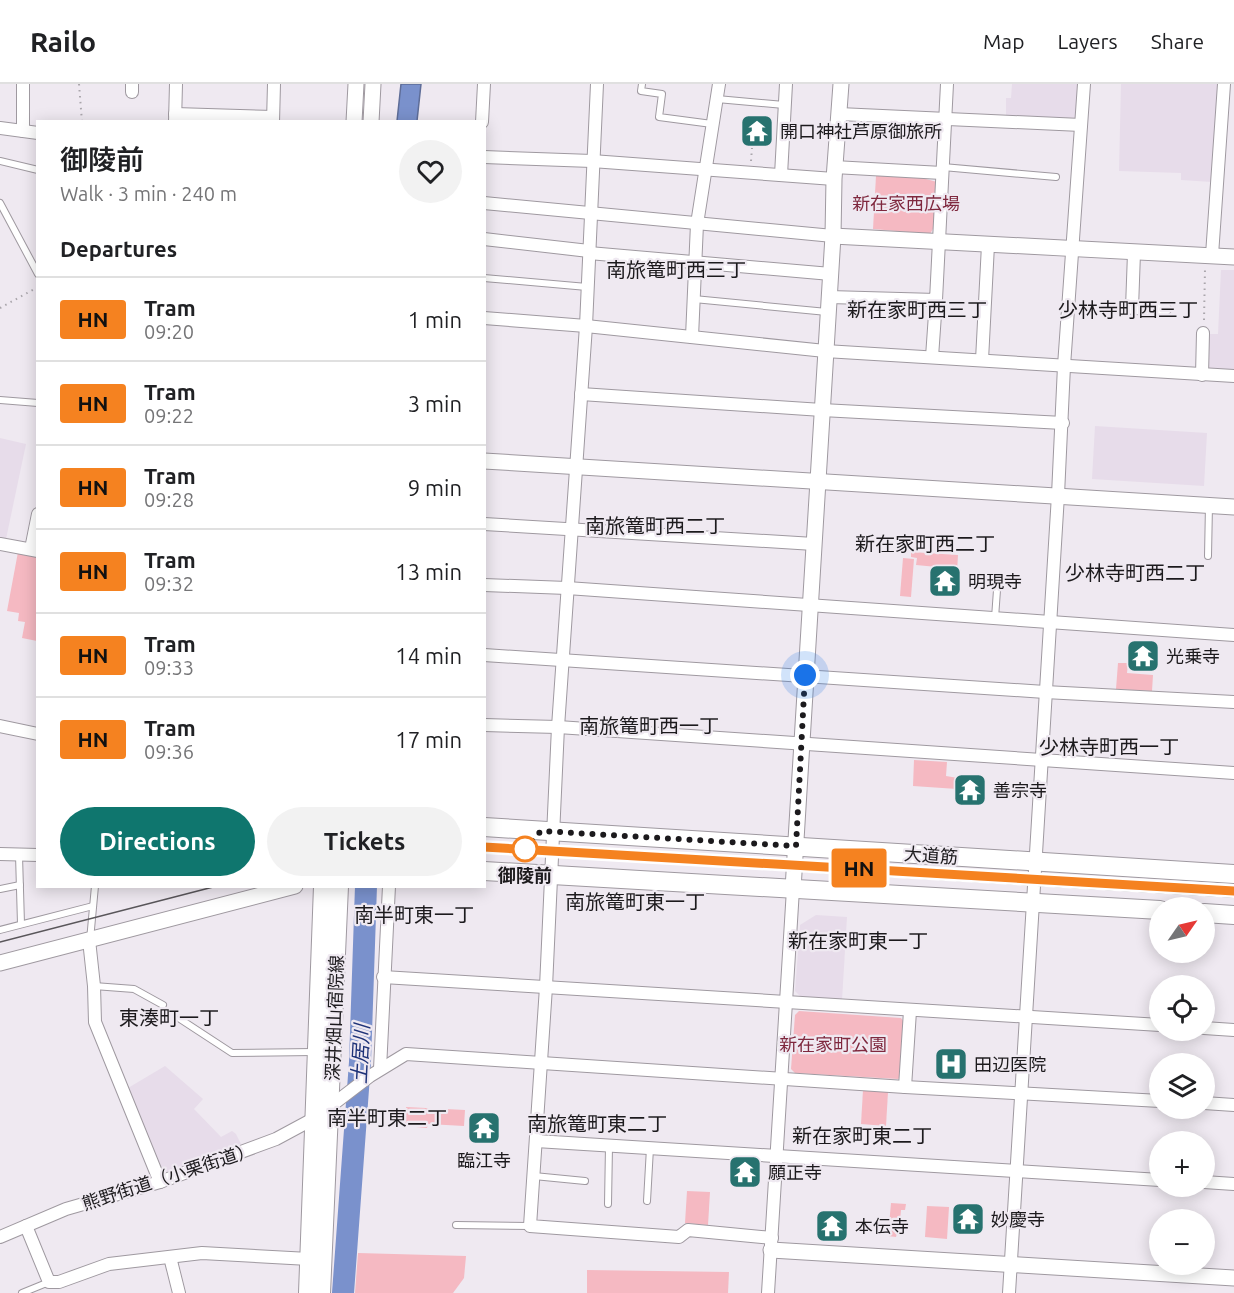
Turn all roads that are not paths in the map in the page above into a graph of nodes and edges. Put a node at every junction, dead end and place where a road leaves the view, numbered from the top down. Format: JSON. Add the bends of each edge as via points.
{"nodes":[{"id":1,"x":23,"y":84,"type":"edge"},
{"id":2,"x":176,"y":84,"type":"edge"},
{"id":3,"x":274,"y":84,"type":"edge"},
{"id":4,"x":356,"y":84,"type":"edge"},
{"id":5,"x":373,"y":84,"type":"edge"},
{"id":6,"x":484,"y":84,"type":"edge"},
{"id":7,"x":597,"y":84,"type":"edge"},
{"id":8,"x":642,"y":84,"type":"edge"},
{"id":9,"x":719,"y":84,"type":"edge"},
{"id":10,"x":778,"y":84,"type":"edge"},
{"id":11,"x":786,"y":84,"type":"edge"},
{"id":12,"x":841,"y":84,"type":"edge"},
{"id":13,"x":946,"y":84,"type":"edge"},
{"id":14,"x":1084,"y":84,"type":"edge"},
{"id":15,"x":1224,"y":84,"type":"edge"},
{"id":16,"x":716,"y":99,"type":"junction"},
{"id":17,"x":785,"y":105,"type":"junction"},
{"id":18,"x":839,"y":114,"type":"junction"},
{"id":19,"x":945,"y":117,"type":"junction"},
{"id":20,"x":175,"y":118,"type":"edge"},
{"id":21,"x":273,"y":119,"type":"edge"},
{"id":22,"x":354,"y":120,"type":"edge"},
{"id":23,"x":371,"y":120,"type":"edge"},
{"id":24,"x":482,"y":120,"type":"edge"},
{"id":25,"x":712,"y":124,"type":"junction"},
{"id":26,"x":1081,"y":125,"type":"junction"},
{"id":27,"x":0,"y":128,"type":"edge"},
{"id":28,"x":23,"y":131,"type":"junction"},
{"id":29,"x":36,"y":133,"type":"edge"},
{"id":30,"x":486,"y":157,"type":"edge"},
{"id":31,"x":0,"y":161,"type":"edge"},
{"id":32,"x":592,"y":161,"type":"junction"},
{"id":33,"x":36,"y":170,"type":"edge"},
{"id":34,"x":704,"y":170,"type":"junction"},
{"id":35,"x":942,"y":170,"type":"junction"},
{"id":36,"x":834,"y":173,"type":"junction"},
{"id":37,"x":781,"y":176,"type":"junction"},
{"id":38,"x":1056,"y":177,"type":"dead end"},
{"id":39,"x":0,"y":203,"type":"edge"},
{"id":40,"x":486,"y":203,"type":"edge"},
{"id":41,"x":590,"y":214,"type":"junction"},
{"id":42,"x":697,"y":224,"type":"junction"},
{"id":43,"x":833,"y":236,"type":"junction"},
{"id":44,"x":486,"y":239,"type":"edge"},
{"id":45,"x":939,"y":243,"type":"junction"},
{"id":46,"x":988,"y":245,"type":"junction"},
{"id":47,"x":1072,"y":248,"type":"junction"},
{"id":48,"x":589,"y":252,"type":"junction"},
{"id":49,"x":1134,"y":253,"type":"junction"},
{"id":50,"x":1209,"y":255,"type":"junction"},
{"id":51,"x":1234,"y":257,"type":"edge"},
{"id":52,"x":695,"y":263,"type":"junction"},
{"id":53,"x":36,"y":270,"type":"edge"},
{"id":54,"x":831,"y":274,"type":"junction"},
{"id":55,"x":486,"y":278,"type":"edge"},
{"id":56,"x":587,"y":287,"type":"junction"},
{"id":57,"x":694,"y":298,"type":"junction"},
{"id":58,"x":936,"y":300,"type":"junction"},
{"id":59,"x":829,"y":304,"type":"junction"},
{"id":60,"x":1165,"y":309,"type":"dead end"},
{"id":61,"x":486,"y":318,"type":"edge"},
{"id":62,"x":586,"y":326,"type":"junction"},
{"id":63,"x":1203,"y":333,"type":"road end"},
{"id":64,"x":692,"y":337,"type":"junction"},
{"id":65,"x":825,"y":351,"type":"junction"},
{"id":66,"x":932,"y":357,"type":"junction"},
{"id":67,"x":982,"y":360,"type":"junction"},
{"id":68,"x":1064,"y":366,"type":"junction"},
{"id":69,"x":1202,"y":375,"type":"junction"},
{"id":70,"x":1234,"y":376,"type":"edge"},
{"id":71,"x":581,"y":394,"type":"junction"},
{"id":72,"x":0,"y":400,"type":"edge"},
{"id":73,"x":36,"y":403,"type":"edge"},
{"id":74,"x":822,"y":410,"type":"junction"},
{"id":75,"x":1063,"y":423,"type":"junction"},
{"id":76,"x":486,"y":461,"type":"edge"},
{"id":77,"x":576,"y":467,"type":"junction"},
{"id":78,"x":819,"y":482,"type":"junction"},
{"id":79,"x":1058,"y":495,"type":"junction"},
{"id":80,"x":1209,"y":505,"type":"junction"},
{"id":81,"x":1234,"y":507,"type":"edge"},
{"id":82,"x":486,"y":524,"type":"edge"},
{"id":83,"x":572,"y":528,"type":"junction"},
{"id":84,"x":36,"y":532,"type":"edge"},
{"id":85,"x":0,"y":544,"type":"edge"},
{"id":86,"x":814,"y":544,"type":"junction"},
{"id":87,"x":34,"y":550,"type":"edge"},
{"id":88,"x":1208,"y":555,"type":"dead end"},
{"id":89,"x":998,"y":576,"type":"dead end"},
{"id":90,"x":486,"y":585,"type":"edge"},
{"id":91,"x":567,"y":588,"type":"junction"},
{"id":92,"x":811,"y":606,"type":"junction"},
{"id":93,"x":995,"y":618,"type":"junction"},
{"id":94,"x":1050,"y":621,"type":"junction"},
{"id":95,"x":1234,"y":635,"type":"edge"},
{"id":96,"x":486,"y":655,"type":"edge"},
{"id":97,"x":562,"y":660,"type":"junction"},
{"id":98,"x":805,"y":675,"type":"junction"},
{"id":99,"x":1045,"y":692,"type":"junction"},
{"id":100,"x":1234,"y":702,"type":"edge"},
{"id":101,"x":486,"y":725,"type":"edge"},
{"id":102,"x":0,"y":726,"type":"edge"},
{"id":103,"x":558,"y":727,"type":"junction"},
{"id":104,"x":36,"y":734,"type":"edge"},
{"id":105,"x":801,"y":744,"type":"junction"},
{"id":106,"x":1042,"y":760,"type":"junction"},
{"id":107,"x":1234,"y":773,"type":"edge"},
{"id":108,"x":486,"y":827,"type":"edge"},
{"id":109,"x":554,"y":832,"type":"junction"},
{"id":110,"x":796,"y":846,"type":"junction"},
{"id":111,"x":0,"y":854,"type":"edge"},
{"id":112,"x":19,"y":855,"type":"junction"},
{"id":113,"x":36,"y":855,"type":"edge"},
{"id":114,"x":1035,"y":861,"type":"junction"},
{"id":115,"x":486,"y":871,"type":"edge"},
{"id":116,"x":1234,"y":874,"type":"edge"},
{"id":117,"x":552,"y":875,"type":"junction"},
{"id":118,"x":20,"y":885,"type":"junction"},
{"id":119,"x":95,"y":888,"type":"edge"},
{"id":120,"x":287,"y":888,"type":"edge"},
{"id":121,"x":323,"y":888,"type":"edge"},
{"id":122,"x":339,"y":888,"type":"edge"},
{"id":123,"x":389,"y":888,"type":"edge"},
{"id":124,"x":0,"y":889,"type":"edge"},
{"id":125,"x":793,"y":889,"type":"junction"},
{"id":126,"x":1033,"y":902,"type":"junction"},
{"id":127,"x":93,"y":906,"type":"junction"},
{"id":128,"x":1149,"y":909,"type":"edge"},
{"id":129,"x":1215,"y":914,"type":"edge"},
{"id":130,"x":1234,"y":915,"type":"edge"},
{"id":131,"x":21,"y":924,"type":"junction"},
{"id":132,"x":0,"y":930,"type":"edge"},
{"id":133,"x":90,"y":940,"type":"junction"},
{"id":134,"x":0,"y":963,"type":"edge"},
{"id":135,"x":383,"y":977,"type":"junction"},
{"id":136,"x":94,"y":986,"type":"junction"},
{"id":137,"x":546,"y":987,"type":"junction"},
{"id":138,"x":787,"y":1004,"type":"junction"},
{"id":139,"x":163,"y":1005,"type":"dead end"},
{"id":140,"x":910,"y":1011,"type":"junction"},
{"id":141,"x":1026,"y":1017,"type":"junction"},
{"id":142,"x":180,"y":1019,"type":"dead end"},
{"id":143,"x":1149,"y":1024,"type":"edge"},
{"id":144,"x":1215,"y":1029,"type":"edge"},
{"id":145,"x":1234,"y":1030,"type":"edge"},
{"id":146,"x":317,"y":1052,"type":"junction"},
{"id":147,"x":541,"y":1064,"type":"junction"},
{"id":148,"x":375,"y":1072,"type":"junction"},
{"id":149,"x":782,"y":1078,"type":"junction"},
{"id":150,"x":904,"y":1087,"type":"junction"},
{"id":151,"x":1022,"y":1093,"type":"junction"},
{"id":152,"x":1149,"y":1100,"type":"edge"},
{"id":153,"x":1215,"y":1104,"type":"edge"},
{"id":154,"x":331,"y":1105,"type":"junction"},
{"id":155,"x":1234,"y":1105,"type":"edge"},
{"id":156,"x":315,"y":1118,"type":"junction"},
{"id":157,"x":536,"y":1141,"type":"junction"},
{"id":158,"x":609,"y":1146,"type":"junction"},
{"id":159,"x":650,"y":1148,"type":"junction"},
{"id":160,"x":777,"y":1156,"type":"junction"},
{"id":161,"x":1017,"y":1171,"type":"junction"},
{"id":162,"x":534,"y":1176,"type":"junction"},
{"id":163,"x":1149,"y":1179,"type":"edge"},
{"id":164,"x":585,"y":1180,"type":"dead end"},
{"id":165,"x":160,"y":1182,"type":"junction"},
{"id":166,"x":1215,"y":1183,"type":"edge"},
{"id":167,"x":1234,"y":1184,"type":"edge"},
{"id":168,"x":647,"y":1201,"type":"dead end"},
{"id":169,"x":608,"y":1204,"type":"dead end"},
{"id":170,"x":456,"y":1225,"type":"dead end"},
{"id":171,"x":26,"y":1226,"type":"junction"},
{"id":172,"x":530,"y":1226,"type":"junction"},
{"id":173,"x":0,"y":1237,"type":"edge"},
{"id":174,"x":772,"y":1244,"type":"junction"},
{"id":175,"x":170,"y":1257,"type":"junction"},
{"id":176,"x":309,"y":1259,"type":"junction"},
{"id":177,"x":1011,"y":1265,"type":"junction"},
{"id":178,"x":1234,"y":1278,"type":"edge"},
{"id":179,"x":49,"y":1282,"type":"junction"},
{"id":180,"x":22,"y":1293,"type":"edge"},
{"id":181,"x":179,"y":1293,"type":"edge"},
{"id":182,"x":309,"y":1293,"type":"edge"},
{"id":183,"x":321,"y":1293,"type":"edge"},
{"id":184,"x":768,"y":1293,"type":"edge"},
{"id":185,"x":1009,"y":1293,"type":"edge"}],
"edges":[{"from":1,"to":28,"type":"street"},
{"from":2,"to":20,"type":"street"},
{"from":3,"to":21,"type":"street"},
{"from":4,"to":22,"type":"street"},
{"from":5,"to":23,"type":"street"},
{"from":6,"to":24,"type":"street"},
{"from":7,"to":32,"type":"street"},
{"from":8,"to":25,"type":"lane","via":[[641,91],[662,94],[659,117]]},
{"from":9,"to":16,"type":"street"},
{"from":10,"to":11,"type":"lane"},
{"from":11,"to":17,"type":"street"},
{"from":12,"to":18,"type":"street"},
{"from":13,"to":19,"type":"street"},
{"from":14,"to":26,"type":"street"},
{"from":15,"to":50,"type":"street"},
{"from":16,"to":17,"type":"lane"},
{"from":16,"to":25,"type":"street"},
{"from":17,"to":37,"type":"street"},
{"from":18,"to":19,"type":"street"},
{"from":18,"to":36,"type":"street"},
{"from":19,"to":26,"type":"street"},
{"from":19,"to":35,"type":"street"},
{"from":20,"to":21,"type":"street"},
{"from":25,"to":34,"type":"street"},
{"from":26,"to":47,"type":"street"},
{"from":27,"to":28,"type":"street"},
{"from":28,"to":29,"type":"street"},
{"from":30,"to":32,"type":"street"},
{"from":31,"to":33,"type":"lane"},
{"from":32,"to":34,"type":"street"},
{"from":32,"to":41,"type":"street"},
{"from":34,"to":37,"type":"street"},
{"from":34,"to":42,"type":"street"},
{"from":35,"to":36,"type":"street"},
{"from":35,"to":38,"type":"lane"},
{"from":35,"to":45,"type":"street"},
{"from":36,"to":37,"type":"street"},
{"from":36,"to":43,"type":"street"},
{"from":39,"to":53,"type":"lane"},
{"from":40,"to":41,"type":"street"},
{"from":41,"to":42,"type":"street"},
{"from":41,"to":48,"type":"street"},
{"from":42,"to":43,"type":"street"},
{"from":42,"to":52,"type":"street"},
{"from":43,"to":45,"type":"street"},
{"from":43,"to":54,"type":"street"},
{"from":44,"to":48,"type":"street"},
{"from":45,"to":46,"type":"street"},
{"from":45,"to":58,"type":"street"},
{"from":46,"to":47,"type":"street"},
{"from":46,"to":67,"type":"street"},
{"from":47,"to":49,"type":"street"},
{"from":47,"to":68,"type":"street"},
{"from":48,"to":52,"type":"street"},
{"from":48,"to":56,"type":"street"},
{"from":49,"to":50,"type":"street"},
{"from":49,"to":60,"type":"street","via":[[1132,308]]},
{"from":50,"to":51,"type":"street"},
{"from":52,"to":54,"type":"street"},
{"from":52,"to":57,"type":"street"},
{"from":54,"to":59,"type":"street"},
{"from":55,"to":56,"type":"lane"},
{"from":56,"to":62,"type":"street"},
{"from":57,"to":59,"type":"lane"},
{"from":57,"to":64,"type":"street"},
{"from":58,"to":59,"type":"street"},
{"from":58,"to":66,"type":"street"},
{"from":59,"to":65,"type":"street"},
{"from":61,"to":62,"type":"street"},
{"from":62,"to":64,"type":"street"},
{"from":62,"to":71,"type":"street"},
{"from":63,"to":69,"type":"street"},
{"from":64,"to":65,"type":"street"},
{"from":65,"to":66,"type":"street"},
{"from":65,"to":74,"type":"street"},
{"from":66,"to":67,"type":"street"},
{"from":67,"to":68,"type":"street"},
{"from":68,"to":69,"type":"street"},
{"from":68,"to":75,"type":"street"},
{"from":69,"to":70,"type":"street"},
{"from":71,"to":74,"type":"street"},
{"from":71,"to":77,"type":"street"},
{"from":72,"to":73,"type":"lane"},
{"from":74,"to":75,"type":"street"},
{"from":74,"to":78,"type":"street"},
{"from":75,"to":79,"type":"street"},
{"from":76,"to":77,"type":"street"},
{"from":77,"to":78,"type":"street"},
{"from":77,"to":83,"type":"street"},
{"from":78,"to":79,"type":"street"},
{"from":78,"to":86,"type":"street"},
{"from":79,"to":80,"type":"street"},
{"from":79,"to":94,"type":"street"},
{"from":80,"to":81,"type":"street"},
{"from":80,"to":88,"type":"lane"},
{"from":82,"to":83,"type":"street"},
{"from":83,"to":86,"type":"street"},
{"from":83,"to":91,"type":"street"},
{"from":84,"to":87,"type":"street"},
{"from":85,"to":87,"type":"street"},
{"from":86,"to":92,"type":"street"},
{"from":89,"to":93,"type":"lane"},
{"from":90,"to":91,"type":"street"},
{"from":91,"to":92,"type":"street"},
{"from":91,"to":97,"type":"street"},
{"from":92,"to":93,"type":"street"},
{"from":92,"to":98,"type":"street"},
{"from":93,"to":94,"type":"street"},
{"from":94,"to":95,"type":"street"},
{"from":94,"to":99,"type":"street"},
{"from":96,"to":97,"type":"street"},
{"from":97,"to":98,"type":"street"},
{"from":97,"to":103,"type":"street"},
{"from":98,"to":99,"type":"street"},
{"from":98,"to":105,"type":"street"},
{"from":99,"to":100,"type":"street"},
{"from":99,"to":106,"type":"street"},
{"from":101,"to":103,"type":"street"},
{"from":102,"to":104,"type":"street"},
{"from":103,"to":105,"type":"street"},
{"from":103,"to":109,"type":"street"},
{"from":105,"to":106,"type":"street"},
{"from":105,"to":110,"type":"street"},
{"from":106,"to":107,"type":"street"},
{"from":106,"to":114,"type":"street"},
{"from":108,"to":109,"type":"main road","name":"大道筋"},
{"from":109,"to":110,"type":"main road","name":"大道筋"},
{"from":109,"to":117,"type":"street"},
{"from":110,"to":114,"type":"main road","name":"大道筋"},
{"from":110,"to":125,"type":"street"},
{"from":111,"to":112,"type":"street"},
{"from":112,"to":113,"type":"street"},
{"from":112,"to":118,"type":"lane"},
{"from":114,"to":116,"type":"main road","name":"大道筋"},
{"from":114,"to":126,"type":"street"},
{"from":115,"to":117,"type":"main road"},
{"from":117,"to":125,"type":"main road"},
{"from":117,"to":137,"type":"street"},
{"from":118,"to":124,"type":"lane"},
{"from":118,"to":131,"type":"lane"},
{"from":119,"to":127,"type":"lane"},
{"from":120,"to":133,"type":"street"},
{"from":121,"to":146,"type":"main road","name":"深井畑山宿院線"},
{"from":122,"to":154,"type":"main road","name":"深井畑山宿院線"},
{"from":123,"to":135,"type":"street"},
{"from":125,"to":126,"type":"main road"},
{"from":125,"to":138,"type":"street"},
{"from":126,"to":128,"type":"main road"},
{"from":126,"to":141,"type":"street"},
{"from":127,"to":131,"type":"lane"},
{"from":127,"to":133,"type":"lane"},
{"from":129,"to":130,"type":"main road"},
{"from":131,"to":132,"type":"lane"},
{"from":133,"to":134,"type":"street"},
{"from":133,"to":136,"type":"street"},
{"from":135,"to":137,"type":"street"},
{"from":135,"to":148,"type":"street"},
{"from":136,"to":139,"type":"lane","via":[[134,989]]},
{"from":136,"to":165,"type":"street","via":[[95,1022]]},
{"from":137,"to":138,"type":"street"},
{"from":137,"to":147,"type":"street"},
{"from":138,"to":140,"type":"street"},
{"from":138,"to":149,"type":"street"},
{"from":140,"to":141,"type":"street"},
{"from":140,"to":150,"type":"street"},
{"from":141,"to":143,"type":"street"},
{"from":141,"to":151,"type":"street"},
{"from":142,"to":146,"type":"lane","via":[[232,1053]]},
{"from":144,"to":145,"type":"street"},
{"from":146,"to":156,"type":"main road","name":"深井畑山宿院線"},
{"from":147,"to":148,"type":"street","name":"熊野街道（小栗街道）","via":[[406,1054]]},
{"from":147,"to":149,"type":"street","name":"熊野街道（小栗街道）"},
{"from":147,"to":157,"type":"street"},
{"from":148,"to":154,"type":"street","name":"熊野街道（小栗街道）"},
{"from":149,"to":150,"type":"street","name":"熊野街道（小栗街道）"},
{"from":149,"to":160,"type":"street"},
{"from":150,"to":151,"type":"street","name":"熊野街道（小栗街道）"},
{"from":151,"to":152,"type":"street","name":"熊野街道（小栗街道）"},
{"from":151,"to":161,"type":"street"},
{"from":153,"to":155,"type":"street"},
{"from":154,"to":156,"type":"street","name":"熊野街道（小栗街道）"},
{"from":154,"to":183,"type":"main road","name":"深井畑山宿院線"},
{"from":156,"to":165,"type":"street","name":"熊野街道（小栗街道）","via":[[276,1139]]},
{"from":156,"to":176,"type":"main road","name":"深井畑山宿院線"},
{"from":157,"to":158,"type":"street"},
{"from":157,"to":162,"type":"street"},
{"from":158,"to":159,"type":"street"},
{"from":158,"to":169,"type":"lane"},
{"from":159,"to":160,"type":"street"},
{"from":159,"to":168,"type":"lane"},
{"from":160,"to":161,"type":"street"},
{"from":160,"to":174,"type":"street"},
{"from":161,"to":163,"type":"street"},
{"from":161,"to":177,"type":"street"},
{"from":162,"to":164,"type":"lane"},
{"from":162,"to":172,"type":"street"},
{"from":165,"to":171,"type":"street","name":"熊野街道（小栗街道）","via":[[66,1209]]},
{"from":166,"to":167,"type":"street"},
{"from":170,"to":172,"type":"lane"},
{"from":171,"to":173,"type":"street","name":"熊野街道（小栗街道）"},
{"from":171,"to":179,"type":"street"},
{"from":172,"to":174,"type":"street","via":[[679,1237],[688,1230]]},
{"from":174,"to":177,"type":"street"},
{"from":174,"to":184,"type":"street"},
{"from":175,"to":176,"type":"street","via":[[202,1253]]},
{"from":175,"to":179,"type":"street","via":[[110,1264]]},
{"from":175,"to":181,"type":"street"},
{"from":176,"to":182,"type":"main road","name":"深井畑山宿院線"},
{"from":177,"to":178,"type":"street"},
{"from":177,"to":185,"type":"street"},
{"from":179,"to":180,"type":"lane"}]}
